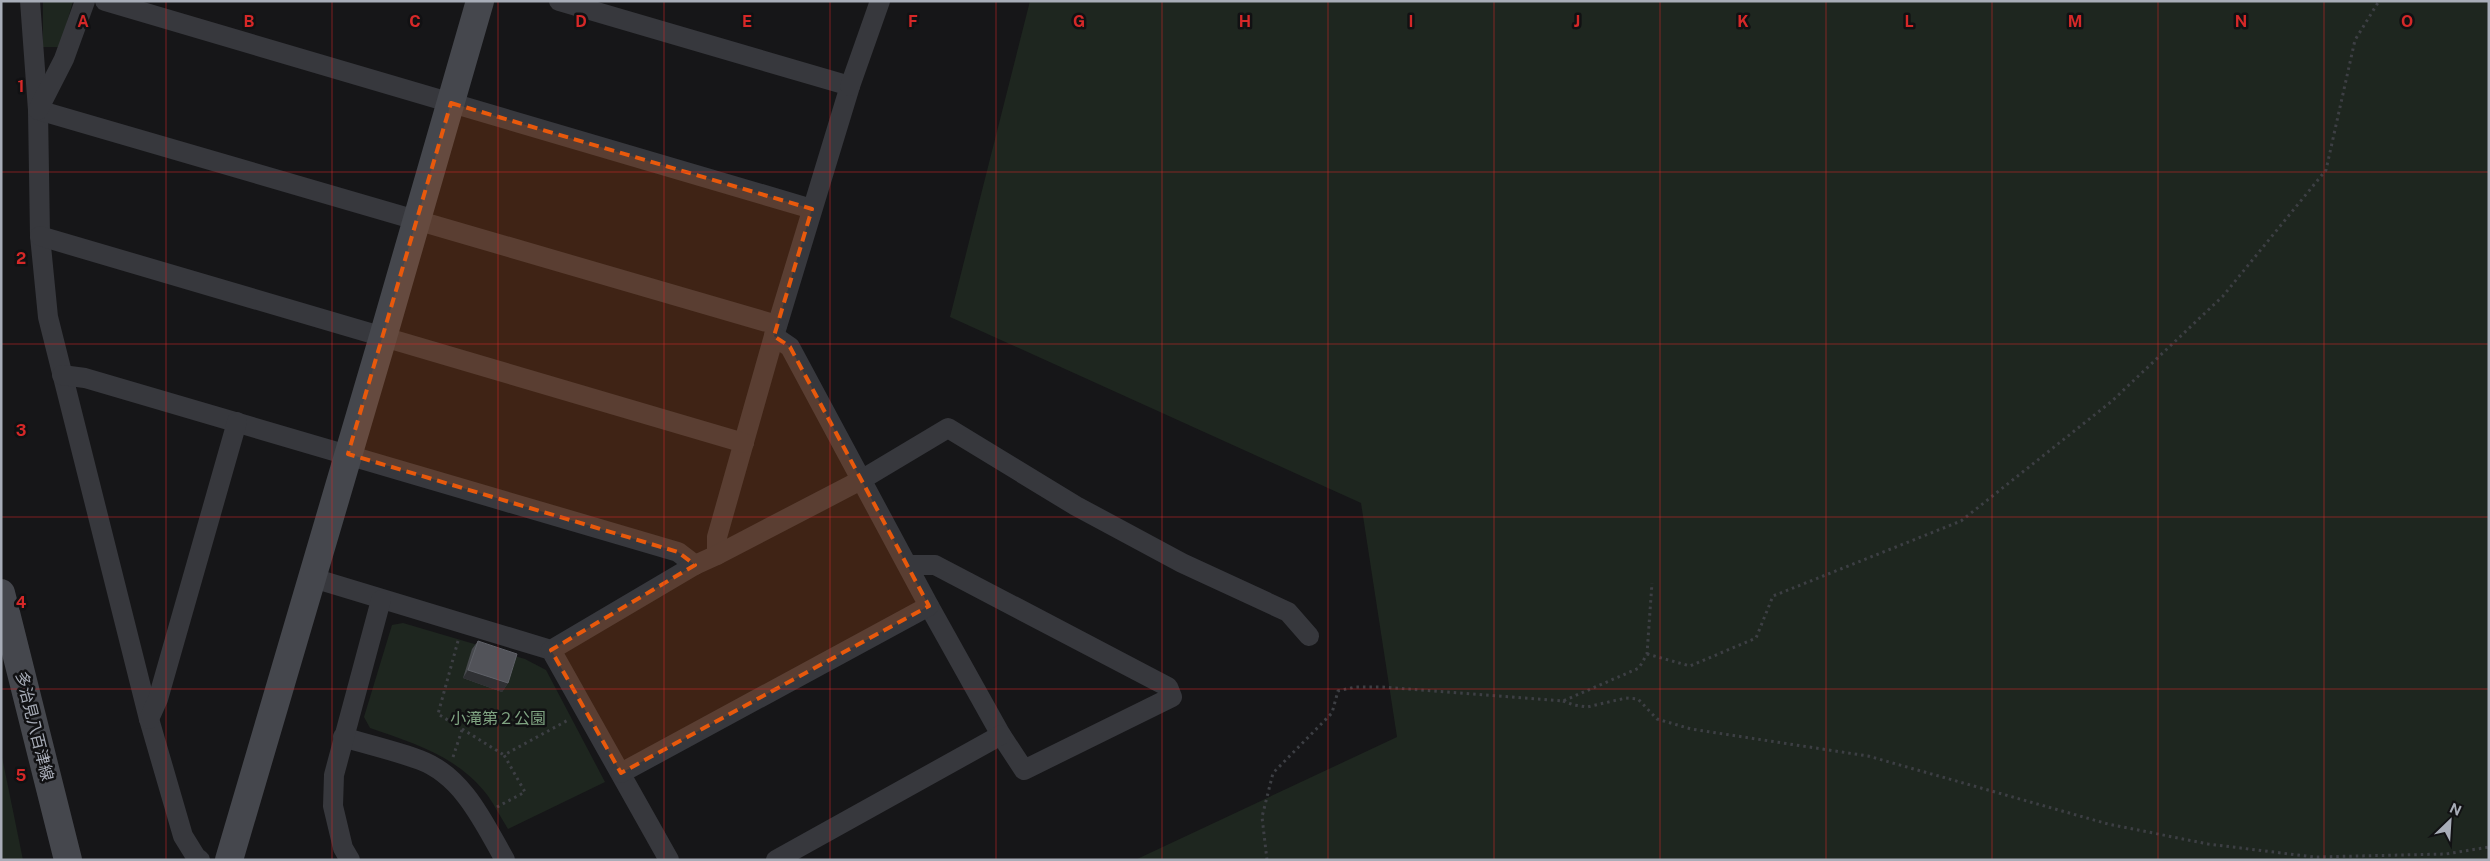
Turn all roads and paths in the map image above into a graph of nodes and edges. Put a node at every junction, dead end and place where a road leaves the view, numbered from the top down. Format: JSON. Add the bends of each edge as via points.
{"nodes":[{"id":1,"x":30,"y":1,"type":"edge"},
{"id":2,"x":85,"y":1,"type":"edge"},
{"id":3,"x":105,"y":1,"type":"edge"},
{"id":4,"x":480,"y":1,"type":"edge"},
{"id":5,"x":559,"y":1,"type":"edge"},
{"id":6,"x":880,"y":1,"type":"edge"},
{"id":7,"x":2379,"y":1,"type":"edge"},
{"id":8,"x":614,"y":9,"type":"edge"},
{"id":9,"x":850,"y":86,"type":"junction"},
{"id":10,"x":451,"y":103,"type":"junction"},
{"id":11,"x":38,"y":110,"type":"junction"},
{"id":12,"x":812,"y":209,"type":"junction"},
{"id":13,"x":415,"y":220,"type":"junction"},
{"id":14,"x":40,"y":236,"type":"junction"},
{"id":15,"x":776,"y":331,"type":"junction"},
{"id":16,"x":384,"y":337,"type":"junction"},
{"id":17,"x":62,"y":375,"type":"junction"},
{"id":18,"x":237,"y":422,"type":"junction"},
{"id":19,"x":744,"y":444,"type":"junction"},
{"id":20,"x":348,"y":454,"type":"junction"},
{"id":21,"x":861,"y":480,"type":"junction"},
{"id":22,"x":717,"y":555,"type":"junction"},
{"id":23,"x":695,"y":565,"type":"junction"},
{"id":24,"x":908,"y":565,"type":"junction"},
{"id":25,"x":313,"y":578,"type":"junction"},
{"id":26,"x":1652,"y":583,"type":"dead end"},
{"id":27,"x":1,"y":592,"type":"edge"},
{"id":28,"x":381,"y":600,"type":"junction"},
{"id":29,"x":929,"y":606,"type":"junction"},
{"id":30,"x":462,"y":624,"type":"junction"},
{"id":31,"x":1309,"y":636,"type":"dead end"},
{"id":32,"x":551,"y":650,"type":"junction"},
{"id":33,"x":1647,"y":654,"type":"junction"},
{"id":34,"x":1564,"y":701,"type":"junction"},
{"id":35,"x":585,"y":710,"type":"junction"},
{"id":36,"x":148,"y":719,"type":"junction"},
{"id":37,"x":462,"y":730,"type":"junction"},
{"id":38,"x":1001,"y":735,"type":"junction"},
{"id":39,"x":344,"y":737,"type":"junction"},
{"id":40,"x":504,"y":755,"type":"junction"},
{"id":41,"x":621,"y":773,"type":"junction"},
{"id":42,"x":444,"y":774,"type":"junction"},
{"id":43,"x":495,"y":808,"type":"dead end"},
{"id":44,"x":2489,"y":846,"type":"edge"},
{"id":45,"x":68,"y":860,"type":"edge"},
{"id":46,"x":200,"y":860,"type":"edge"},
{"id":47,"x":229,"y":860,"type":"edge"},
{"id":48,"x":350,"y":860,"type":"edge"},
{"id":49,"x":505,"y":860,"type":"edge"},
{"id":50,"x":669,"y":860,"type":"edge"},
{"id":51,"x":776,"y":860,"type":"edge"},
{"id":52,"x":1267,"y":860,"type":"edge"}],
"edges":[{"from":1,"to":11,"type":"street"},
{"from":2,"to":11,"type":"street","via":[[64,58]]},
{"from":3,"to":10,"type":"street"},
{"from":4,"to":10,"type":"street"},
{"from":5,"to":8,"type":"street"},
{"from":6,"to":9,"type":"street"},
{"from":7,"to":33,"type":"path","via":[[2355,40],[2326,170],[2223,296],[2112,401],[1961,521],[1773,596],[1756,638],[1690,666]]},
{"from":8,"to":9,"type":"street"},
{"from":9,"to":12,"type":"street"},
{"from":10,"to":12,"type":"street"},
{"from":10,"to":13,"type":"street"},
{"from":11,"to":13,"type":"street"},
{"from":11,"to":14,"type":"street"},
{"from":12,"to":15,"type":"street"},
{"from":13,"to":15,"type":"street"},
{"from":13,"to":16,"type":"street"},
{"from":14,"to":16,"type":"street"},
{"from":14,"to":17,"type":"street","via":[[48,317]]},
{"from":15,"to":19,"type":"street"},
{"from":15,"to":21,"type":"street","via":[[790,347]]},
{"from":16,"to":19,"type":"street"},
{"from":16,"to":20,"type":"street"},
{"from":17,"to":18,"type":"street","via":[[86,378]]},
{"from":17,"to":36,"type":"street"},
{"from":18,"to":20,"type":"street"},
{"from":18,"to":36,"type":"street","via":[[158,698]]},
{"from":19,"to":22,"type":"street","via":[[716,537]]},
{"from":20,"to":23,"type":"street","via":[[678,552]]},
{"from":20,"to":25,"type":"street"},
{"from":21,"to":22,"type":"street"},
{"from":21,"to":24,"type":"street"},
{"from":21,"to":31,"type":"street","via":[[948,428],[1076,506],[1166,555],[1288,612]]},
{"from":22,"to":23,"type":"street"},
{"from":23,"to":32,"type":"street"},
{"from":24,"to":29,"type":"street"},
{"from":24,"to":38,"type":"street","via":[[936,565],[1168,687],[1172,697],[1024,770]]},
{"from":25,"to":28,"type":"street"},
{"from":25,"to":47,"type":"street"},
{"from":26,"to":33,"type":"path"},
{"from":27,"to":45,"type":"street","name":"多治見八百津線"},
{"from":28,"to":30,"type":"street"},
{"from":28,"to":39,"type":"street"},
{"from":29,"to":38,"type":"street"},
{"from":29,"to":41,"type":"street"},
{"from":30,"to":32,"type":"street"},
{"from":30,"to":37,"type":"path","via":[[438,714]]},
{"from":32,"to":35,"type":"street"},
{"from":33,"to":34,"type":"path","via":[[1639,668]]},
{"from":34,"to":44,"type":"path","via":[[1587,707],[1626,698],[1638,699],[1657,719],[1691,729],[1868,756],[2108,824],[2208,844],[2314,857],[2446,854]]},
{"from":34,"to":52,"type":"path","via":[[1382,687],[1338,691],[1332,713],[1273,773],[1262,817]]},
{"from":35,"to":40,"type":"path"},
{"from":35,"to":41,"type":"street"},
{"from":36,"to":46,"type":"street","via":[[183,836]]},
{"from":37,"to":40,"type":"path"},
{"from":37,"to":42,"type":"path"},
{"from":38,"to":51,"type":"street"},
{"from":39,"to":42,"type":"street","via":[[422,761]]},
{"from":39,"to":48,"type":"street","via":[[334,775],[333,806],[343,848]]},
{"from":40,"to":43,"type":"path","via":[[525,792]]},
{"from":41,"to":50,"type":"street"},
{"from":42,"to":49,"type":"street","via":[[476,808]]}]}
